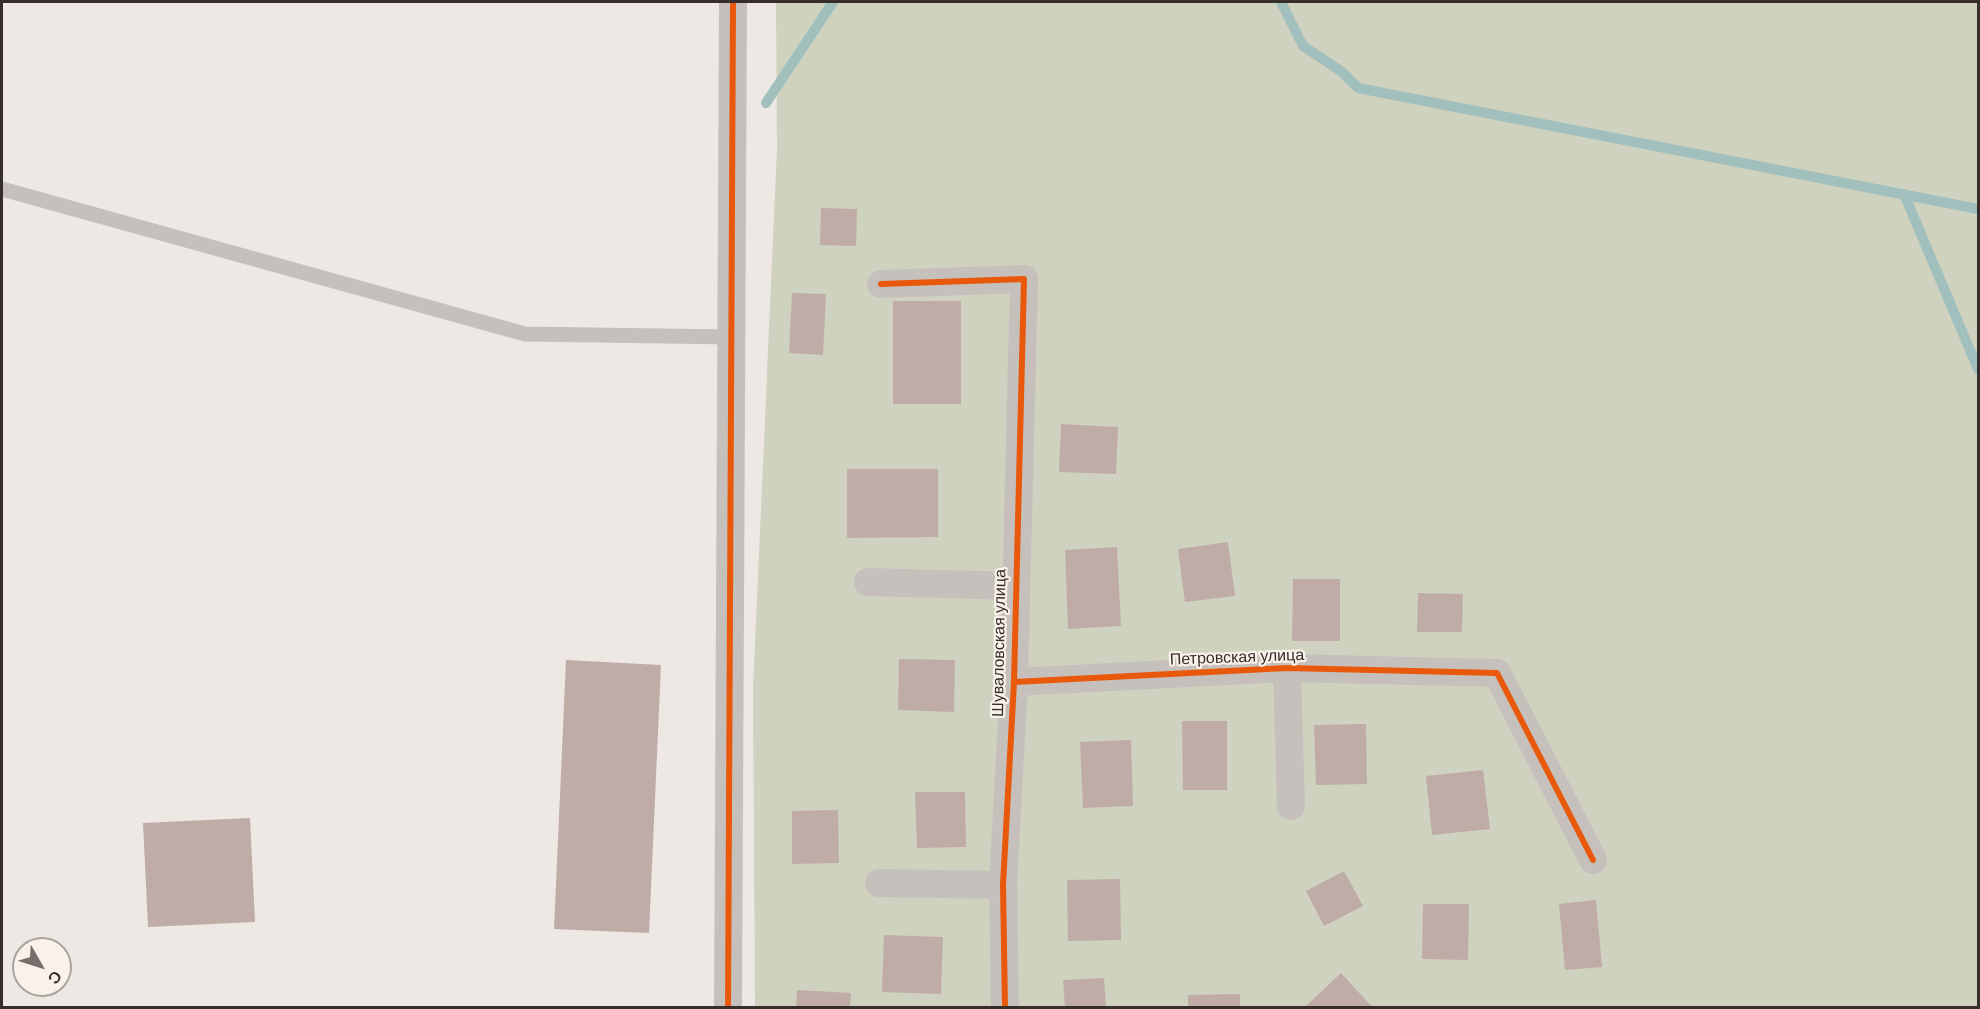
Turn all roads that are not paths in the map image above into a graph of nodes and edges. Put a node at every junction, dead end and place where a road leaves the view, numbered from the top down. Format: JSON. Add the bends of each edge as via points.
{"nodes":[{"id":1,"x":733,"y":2,"type":"edge"},
{"id":2,"x":2,"y":189,"type":"edge"},
{"id":3,"x":881,"y":284,"type":"dead end"},
{"id":4,"x":732,"y":337,"type":"junction"},
{"id":5,"x":868,"y":582,"type":"dead end"},
{"id":6,"x":1015,"y":586,"type":"junction"},
{"id":7,"x":1287,"y":668,"type":"junction"},
{"id":8,"x":1014,"y":682,"type":"junction"},
{"id":9,"x":1291,"y":806,"type":"dead end"},
{"id":10,"x":1593,"y":860,"type":"dead end"},
{"id":11,"x":879,"y":883,"type":"dead end"},
{"id":12,"x":1003,"y":885,"type":"junction"},
{"id":13,"x":728,"y":1008,"type":"edge"},
{"id":14,"x":1005,"y":1008,"type":"edge"}],
"edges":[{"from":1,"to":4,"type":"street"},
{"from":2,"to":4,"type":"lane","via":[[525,333]]},
{"from":3,"to":6,"type":"street","name":"Шуваловская улица","via":[[1024,279]]},
{"from":4,"to":13,"type":"street"},
{"from":5,"to":6,"type":"street"},
{"from":6,"to":8,"type":"street","name":"Шуваловская улица"},
{"from":7,"to":8,"type":"street","name":"Петровская улица"},
{"from":7,"to":9,"type":"street"},
{"from":7,"to":10,"type":"street","name":"Петровская улица","via":[[1497,673]]},
{"from":8,"to":12,"type":"street","name":"Шуваловская улица"},
{"from":11,"to":12,"type":"street"},
{"from":12,"to":14,"type":"street","name":"Шуваловская улица"}]}
